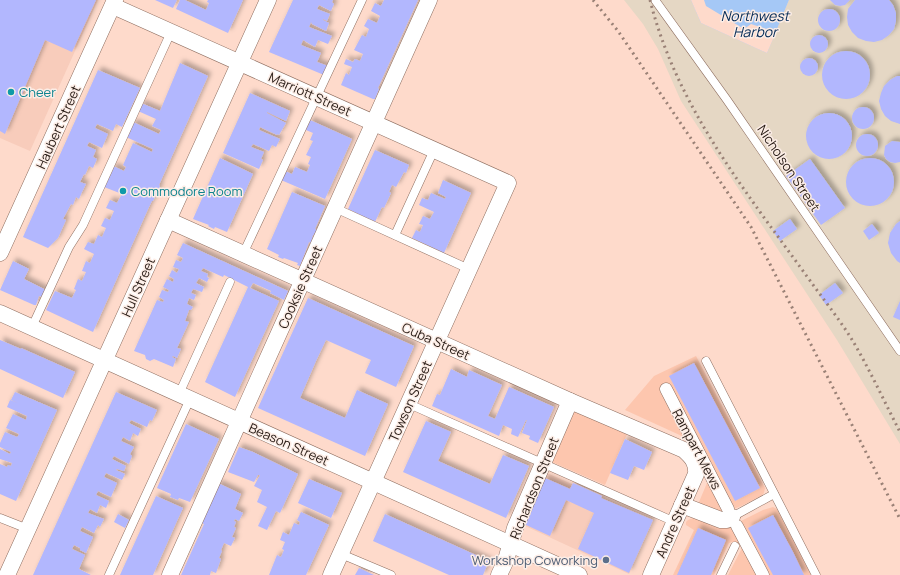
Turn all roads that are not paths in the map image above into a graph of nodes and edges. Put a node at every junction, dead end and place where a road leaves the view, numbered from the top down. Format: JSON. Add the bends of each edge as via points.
{"nodes":[{"id":1,"x":268,"y":0,"type":"edge"},
{"id":2,"x":362,"y":0,"type":"edge"},
{"id":3,"x":429,"y":0,"type":"edge"},
{"id":4,"x":655,"y":0,"type":"edge"},
{"id":5,"x":114,"y":3,"type":"edge"},
{"id":6,"x":171,"y":32,"type":"junction"},
{"id":7,"x":240,"y":63,"type":"junction"},
{"id":8,"x":316,"y":97,"type":"junction"},
{"id":9,"x":374,"y":123,"type":"junction"},
{"id":10,"x":434,"y":150,"type":"junction"},
{"id":11,"x":508,"y":183,"type":"joint"},
{"id":12,"x":335,"y":208,"type":"junction"},
{"id":13,"x":168,"y":220,"type":"junction"},
{"id":14,"x":395,"y":235,"type":"junction"},
{"id":15,"x":0,"y":253,"type":"edge"},
{"id":16,"x":243,"y":254,"type":"junction"},
{"id":17,"x":469,"y":269,"type":"junction"},
{"id":18,"x":303,"y":281,"type":"junction"},
{"id":19,"x":230,"y":282,"type":"dead end"},
{"id":20,"x":0,"y":313,"type":"edge"},
{"id":21,"x":32,"y":327,"type":"junction"},
{"id":22,"x":437,"y":341,"type":"junction"},
{"id":23,"x":900,"y":351,"type":"edge"},
{"id":24,"x":105,"y":360,"type":"junction"},
{"id":25,"x":706,"y":361,"type":"dead end"},
{"id":26,"x":666,"y":389,"type":"dead end"},
{"id":27,"x":185,"y":396,"type":"junction"},
{"id":28,"x":570,"y":401,"type":"junction"},
{"id":29,"x":408,"y":404,"type":"junction"},
{"id":30,"x":239,"y":421,"type":"junction"},
{"id":31,"x":543,"y":464,"type":"junction"},
{"id":32,"x":697,"y":469,"type":"joint"},
{"id":33,"x":373,"y":482,"type":"junction"},
{"id":34,"x":774,"y":494,"type":"junction"},
{"id":35,"x":682,"y":505,"type":"junction"},
{"id":36,"x":733,"y":517,"type":"junction"},
{"id":37,"x":0,"y":518,"type":"edge"},
{"id":38,"x":675,"y":522,"type":"junction"},
{"id":39,"x":28,"y":529,"type":"junction"},
{"id":40,"x":511,"y":544,"type":"junction"},
{"id":41,"x":735,"y":546,"type":"dead end"},
{"id":42,"x":341,"y":554,"type":"junction"},
{"id":43,"x":571,"y":573,"type":"edge"},
{"id":44,"x":7,"y":575,"type":"edge"},
{"id":45,"x":109,"y":575,"type":"edge"},
{"id":46,"x":170,"y":575,"type":"edge"},
{"id":47,"x":331,"y":575,"type":"edge"},
{"id":48,"x":391,"y":575,"type":"edge"},
{"id":49,"x":499,"y":575,"type":"edge"},
{"id":50,"x":651,"y":575,"type":"edge"},
{"id":51,"x":722,"y":575,"type":"edge"},
{"id":52,"x":763,"y":575,"type":"edge"},
{"id":53,"x":816,"y":575,"type":"edge"}],
"edges":[{"from":1,"to":7,"type":"street","name":"Hull Street"},
{"from":2,"to":8,"type":"lane"},
{"from":3,"to":9,"type":"street","name":"Cooksie Street"},
{"from":4,"to":23,"type":"lane","name":"Nicholson Street"},
{"from":5,"to":6,"type":"street","name":"Marriott Street"},
{"from":5,"to":15,"type":"street","name":"Haubert Street"},
{"from":6,"to":7,"type":"street","name":"Marriott Street"},
{"from":6,"to":21,"type":"lane","via":[[83,225],[69,247]]},
{"from":7,"to":8,"type":"street","name":"Marriott Street"},
{"from":7,"to":13,"type":"street","name":"Hull Street"},
{"from":8,"to":9,"type":"street","name":"Marriott Street"},
{"from":8,"to":16,"type":"lane"},
{"from":9,"to":10,"type":"street","name":"Marriott Street"},
{"from":9,"to":12,"type":"street","name":"Cooksie Street"},
{"from":10,"to":11,"type":"street","name":"Marriott Street"},
{"from":10,"to":14,"type":"lane"},
{"from":11,"to":17,"type":"street","name":"Towson Street"},
{"from":12,"to":14,"type":"lane"},
{"from":12,"to":18,"type":"street","name":"Cooksie Street"},
{"from":13,"to":16,"type":"street","name":"Cuba Street"},
{"from":13,"to":24,"type":"street","name":"Hull Street"},
{"from":14,"to":17,"type":"lane"},
{"from":16,"to":18,"type":"street","name":"Cuba Street"},
{"from":17,"to":22,"type":"street","name":"Towson Street"},
{"from":18,"to":22,"type":"street","name":"Cuba Street"},
{"from":18,"to":30,"type":"street","name":"Cooksie Street"},
{"from":19,"to":27,"type":"lane"},
{"from":20,"to":21,"type":"street","name":"Beason Street"},
{"from":21,"to":24,"type":"street","name":"Beason Street"},
{"from":22,"to":28,"type":"street","name":"Cuba Street"},
{"from":22,"to":29,"type":"street","name":"Towson Street"},
{"from":24,"to":27,"type":"street","name":"Beason Street"},
{"from":24,"to":39,"type":"street","name":"Hull Street"},
{"from":25,"to":34,"type":"lane"},
{"from":26,"to":36,"type":"street","name":"Rampart Mews"},
{"from":27,"to":30,"type":"street","name":"Beason Street"},
{"from":27,"to":45,"type":"lane"},
{"from":28,"to":31,"type":"street","name":"Richardson Street"},
{"from":28,"to":32,"type":"street","name":"Cuba Street","via":[[684,450],[694,460]]},
{"from":29,"to":31,"type":"lane"},
{"from":29,"to":33,"type":"street","name":"Towson Street"},
{"from":30,"to":33,"type":"street","name":"Beason Street"},
{"from":30,"to":46,"type":"street","name":"Cooksie Street"},
{"from":31,"to":38,"type":"lane"},
{"from":31,"to":40,"type":"street","name":"Richardson Street"},
{"from":32,"to":35,"type":"street","name":"Andre Street"},
{"from":33,"to":40,"type":"street","name":"Beason Street"},
{"from":33,"to":42,"type":"street","name":"Towson Street"},
{"from":34,"to":36,"type":"lane"},
{"from":34,"to":53,"type":"lane"},
{"from":35,"to":36,"type":"street","via":[[721,520]]},
{"from":35,"to":38,"type":"street","name":"Andre Street"},
{"from":36,"to":52,"type":"street","name":"Rampart Mews"},
{"from":37,"to":39,"type":"lane"},
{"from":38,"to":50,"type":"street","name":"Andre Street"},
{"from":39,"to":44,"type":"street","name":"Hull Street"},
{"from":40,"to":43,"type":"street","name":"Beason Street"},
{"from":40,"to":49,"type":"street","name":"Richardson Street"},
{"from":41,"to":51,"type":"lane"},
{"from":42,"to":47,"type":"street","name":"Towson Street"},
{"from":42,"to":48,"type":"lane"}]}
